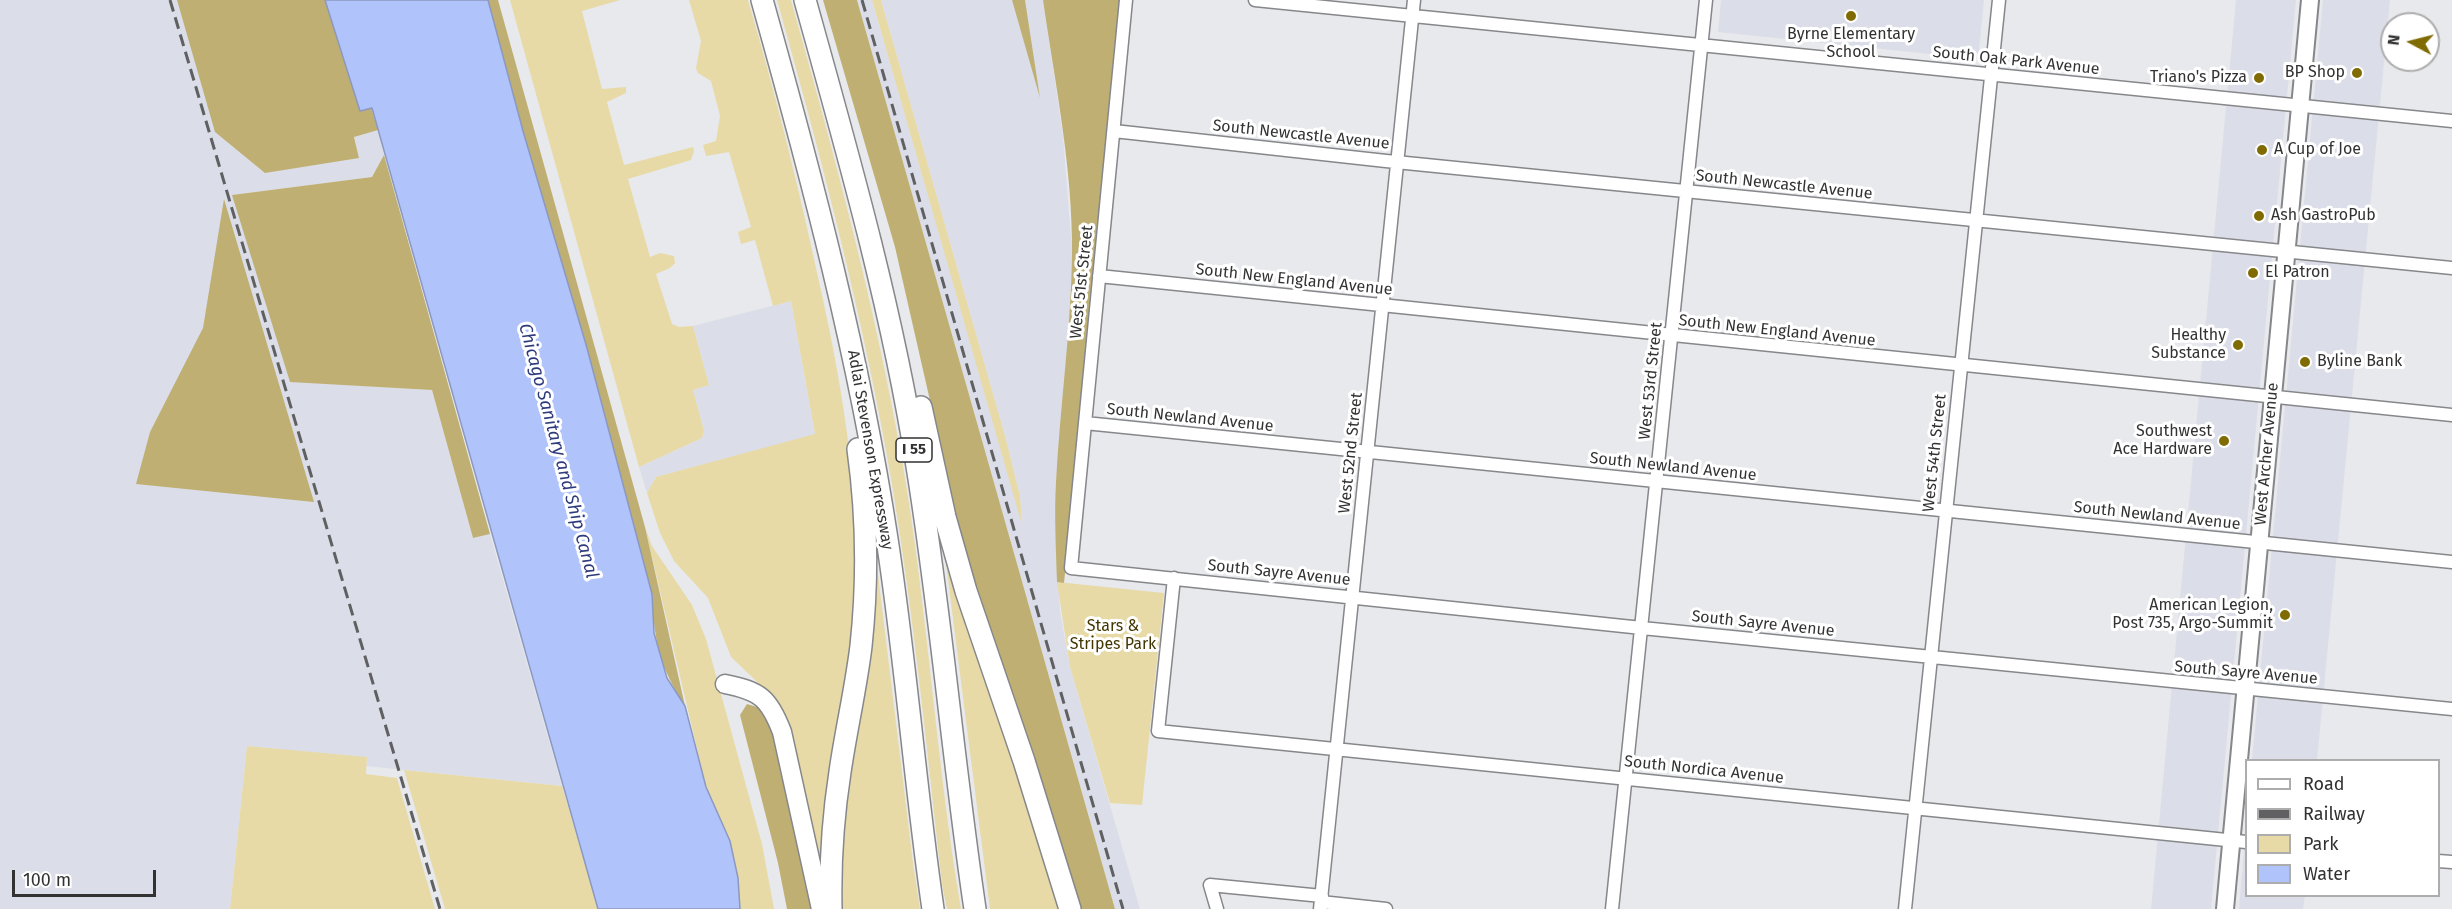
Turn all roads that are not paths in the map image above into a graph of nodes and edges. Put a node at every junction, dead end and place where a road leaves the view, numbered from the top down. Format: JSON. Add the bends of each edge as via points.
{"nodes":[{"id":1,"x":762,"y":0,"type":"edge"},
{"id":2,"x":805,"y":0,"type":"edge"},
{"id":3,"x":1126,"y":0,"type":"edge"},
{"id":4,"x":1255,"y":0,"type":"edge"},
{"id":5,"x":1414,"y":0,"type":"edge"},
{"id":6,"x":1706,"y":0,"type":"edge"},
{"id":7,"x":1999,"y":0,"type":"edge"},
{"id":8,"x":2310,"y":0,"type":"edge"},
{"id":9,"x":1412,"y":17,"type":"junction"},
{"id":10,"x":1701,"y":45,"type":"junction"},
{"id":11,"x":1991,"y":76,"type":"junction"},
{"id":12,"x":2300,"y":106,"type":"junction"},
{"id":13,"x":2452,"y":121,"type":"edge"},
{"id":14,"x":1114,"y":130,"type":"junction"},
{"id":15,"x":1397,"y":162,"type":"junction"},
{"id":16,"x":854,"y":174,"type":"junction"},
{"id":17,"x":1686,"y":191,"type":"junction"},
{"id":18,"x":1976,"y":221,"type":"junction"},
{"id":19,"x":831,"y":252,"type":"junction"},
{"id":20,"x":2286,"y":252,"type":"junction"},
{"id":21,"x":2452,"y":268,"type":"edge"},
{"id":22,"x":1099,"y":276,"type":"junction"},
{"id":23,"x":1383,"y":306,"type":"junction"},
{"id":24,"x":1671,"y":337,"type":"junction"},
{"id":25,"x":1961,"y":366,"type":"junction"},
{"id":26,"x":2272,"y":398,"type":"junction"},
{"id":27,"x":2452,"y":415,"type":"edge"},
{"id":28,"x":1085,"y":423,"type":"junction"},
{"id":29,"x":1367,"y":453,"type":"junction"},
{"id":30,"x":1657,"y":482,"type":"junction"},
{"id":31,"x":1946,"y":512,"type":"junction"},
{"id":32,"x":2258,"y":543,"type":"junction"},
{"id":33,"x":2452,"y":562,"type":"edge"},
{"id":34,"x":1071,"y":568,"type":"joint"},
{"id":35,"x":1174,"y":578,"type":"junction"},
{"id":36,"x":1352,"y":597,"type":"junction"},
{"id":37,"x":1642,"y":628,"type":"junction"},
{"id":38,"x":1931,"y":657,"type":"junction"},
{"id":39,"x":725,"y":684,"type":"dead end"},
{"id":40,"x":2244,"y":690,"type":"junction"},
{"id":41,"x":2452,"y":709,"type":"edge"},
{"id":42,"x":1337,"y":748,"type":"junction"},
{"id":43,"x":1625,"y":779,"type":"junction"},
{"id":44,"x":1915,"y":808,"type":"junction"},
{"id":45,"x":2238,"y":841,"type":"edge"},
{"id":46,"x":1321,"y":903,"type":"edge"},
{"id":47,"x":821,"y":909,"type":"edge"},
{"id":48,"x":831,"y":909,"type":"edge"},
{"id":49,"x":933,"y":909,"type":"edge"},
{"id":50,"x":975,"y":909,"type":"edge"},
{"id":51,"x":1070,"y":909,"type":"edge"},
{"id":52,"x":1217,"y":909,"type":"edge"},
{"id":53,"x":1386,"y":909,"type":"edge"},
{"id":54,"x":1612,"y":909,"type":"edge"},
{"id":55,"x":1905,"y":909,"type":"edge"},
{"id":56,"x":2225,"y":909,"type":"edge"}],
"edges":[{"from":1,"to":19,"type":"highway","name":"Adlai Stevenson Expressway","number":"I 55"},
{"from":2,"to":16,"type":"highway","number":"I 55"},
{"from":3,"to":14,"type":"street","name":"West 51st Street"},
{"from":4,"to":9,"type":"street","name":"South Oak Park Avenue"},
{"from":5,"to":9,"type":"street","name":"West 52nd Street"},
{"from":6,"to":10,"type":"street","name":"West 53rd Street"},
{"from":7,"to":11,"type":"street","name":"West 54th Street"},
{"from":8,"to":12,"type":"main road","name":"West Archer Avenue"},
{"from":9,"to":10,"type":"street","name":"South Oak Park Avenue"},
{"from":9,"to":15,"type":"street","name":"West 52nd Street"},
{"from":10,"to":11,"type":"street","name":"South Oak Park Avenue"},
{"from":10,"to":17,"type":"street","name":"West 53rd Street"},
{"from":11,"to":12,"type":"street","name":"South Oak Park Avenue"},
{"from":11,"to":18,"type":"street","name":"West 54th Street"},
{"from":12,"to":13,"type":"street","name":"South Oak Park Avenue"},
{"from":12,"to":20,"type":"main road","name":"West Archer Avenue"},
{"from":14,"to":15,"type":"street","name":"South Newcastle Avenue"},
{"from":14,"to":22,"type":"street","name":"West 51st Street"},
{"from":15,"to":17,"type":"street","name":"South Newcastle Avenue"},
{"from":15,"to":23,"type":"street","name":"West 52nd Street"},
{"from":16,"to":50,"type":"highway","number":"I 55","via":[[899,365],[917,464]]},
{"from":16,"to":51,"type":"highway","via":[[892,275],[945,517],[966,591]]},
{"from":17,"to":18,"type":"street","name":"South Newcastle Avenue"},
{"from":17,"to":24,"type":"street","name":"West 53rd Street"},
{"from":18,"to":20,"type":"street","name":"South Newcastle Avenue"},
{"from":18,"to":25,"type":"street","name":"West 54th Street"},
{"from":19,"to":48,"type":"highway","via":[[861,471],[866,558],[861,647],[839,774],[831,853]]},
{"from":19,"to":49,"type":"highway","name":"Adlai Stevenson Expressway","number":"I 55","via":[[866,415],[887,541]]},
{"from":20,"to":21,"type":"street","name":"South Newcastle Avenue"},
{"from":20,"to":26,"type":"main road","name":"West Archer Avenue"},
{"from":22,"to":23,"type":"street","name":"South New England Avenue"},
{"from":22,"to":28,"type":"street","name":"West 51st Street"},
{"from":23,"to":24,"type":"street","name":"South New England Avenue"},
{"from":23,"to":29,"type":"street","name":"West 52nd Street"},
{"from":24,"to":25,"type":"street","name":"South New England Avenue"},
{"from":24,"to":30,"type":"street","name":"West 53rd Street"},
{"from":25,"to":26,"type":"street","name":"South New England Avenue"},
{"from":25,"to":31,"type":"street","name":"West 54th Street"},
{"from":26,"to":27,"type":"street","name":"South New England Avenue"},
{"from":26,"to":32,"type":"main road","name":"West Archer Avenue"},
{"from":28,"to":29,"type":"street","name":"South Newland Avenue"},
{"from":28,"to":34,"type":"street","name":"West 51st Street"},
{"from":29,"to":30,"type":"street","name":"South Newland Avenue"},
{"from":29,"to":36,"type":"street","name":"West 52nd Street"},
{"from":30,"to":31,"type":"street","name":"South Newland Avenue"},
{"from":30,"to":37,"type":"street","name":"West 53rd Street"},
{"from":31,"to":32,"type":"street","name":"South Newland Avenue"},
{"from":31,"to":38,"type":"street","name":"West 54th Street"},
{"from":32,"to":33,"type":"street","name":"South Newland Avenue"},
{"from":32,"to":40,"type":"main road","name":"West Archer Avenue"},
{"from":34,"to":35,"type":"street","name":"South Sayre Avenue"},
{"from":35,"to":36,"type":"street","name":"South Sayre Avenue"},
{"from":35,"to":42,"type":"street","name":"South Nordica Avenue","via":[[1158,731]]},
{"from":36,"to":37,"type":"street","name":"South Sayre Avenue"},
{"from":36,"to":42,"type":"street","name":"West 52nd Street"},
{"from":37,"to":38,"type":"street","name":"South Sayre Avenue"},
{"from":37,"to":43,"type":"street","name":"West 53rd Street"},
{"from":38,"to":40,"type":"street","name":"South Sayre Avenue"},
{"from":38,"to":44,"type":"street","name":"West 54th Street"},
{"from":39,"to":47,"type":"main road","via":[[752,690],[775,713]]},
{"from":40,"to":41,"type":"street","name":"South Sayre Avenue"},
{"from":40,"to":45,"type":"main road","name":"West Archer Avenue"},
{"from":42,"to":43,"type":"street","name":"South Nordica Avenue"},
{"from":42,"to":46,"type":"street","name":"West 52nd Street"},
{"from":43,"to":44,"type":"street","name":"South Nordica Avenue"},
{"from":43,"to":54,"type":"street","name":"West 53rd Street"},
{"from":44,"to":45,"type":"street","name":"South Nordica Avenue"},
{"from":44,"to":55,"type":"street","name":"West 54th Street"},
{"from":45,"to":56,"type":"main road","name":"West Archer Avenue"},
{"from":46,"to":52,"type":"street","via":[[1210,885]]},
{"from":46,"to":53,"type":"street"}]}
